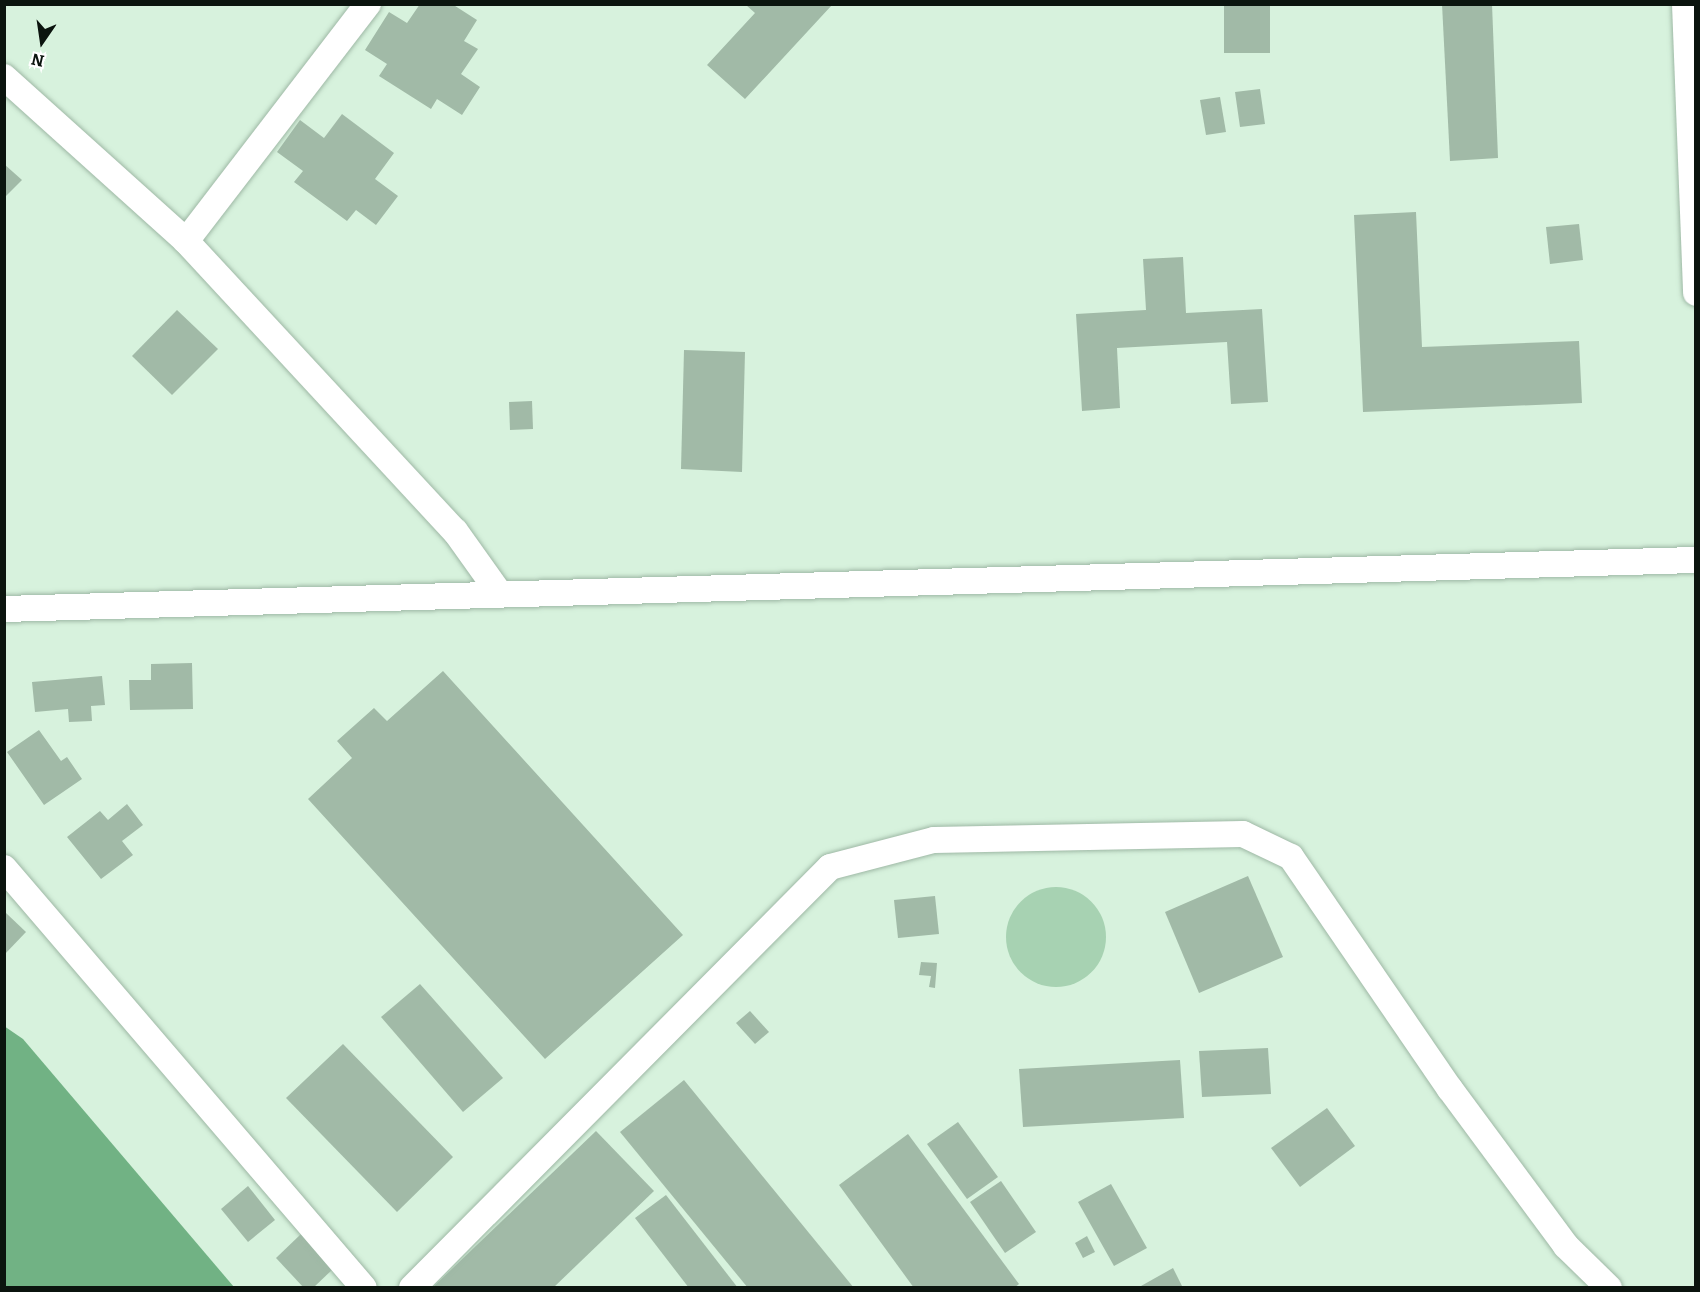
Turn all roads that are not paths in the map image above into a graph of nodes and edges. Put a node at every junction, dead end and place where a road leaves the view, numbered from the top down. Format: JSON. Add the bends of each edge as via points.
{"nodes":[{"id":1,"x":368,"y":4,"type":"edge"},
{"id":2,"x":1685,"y":4,"type":"edge"},
{"id":3,"x":4,"y":77,"type":"edge"},
{"id":4,"x":186,"y":241,"type":"junction"},
{"id":5,"x":1695,"y":293,"type":"edge"},
{"id":6,"x":1695,"y":560,"type":"edge"},
{"id":7,"x":500,"y":594,"type":"junction"},
{"id":8,"x":4,"y":609,"type":"edge"},
{"id":9,"x":4,"y":868,"type":"edge"},
{"id":10,"x":364,"y":1287,"type":"edge"},
{"id":11,"x":412,"y":1287,"type":"edge"},
{"id":12,"x":1609,"y":1287,"type":"edge"}],
"edges":[{"from":1,"to":4,"type":"street"},
{"from":2,"to":5,"type":"street"},
{"from":3,"to":4,"type":"street"},
{"from":4,"to":7,"type":"street","via":[[455,531]]},
{"from":6,"to":7,"type":"street"},
{"from":7,"to":8,"type":"street"},
{"from":9,"to":10,"type":"street"},
{"from":11,"to":12,"type":"street","via":[[830,867],[934,840],[1243,834],[1291,857],[1450,1089],[1545,1218],[1566,1246]]}]}
